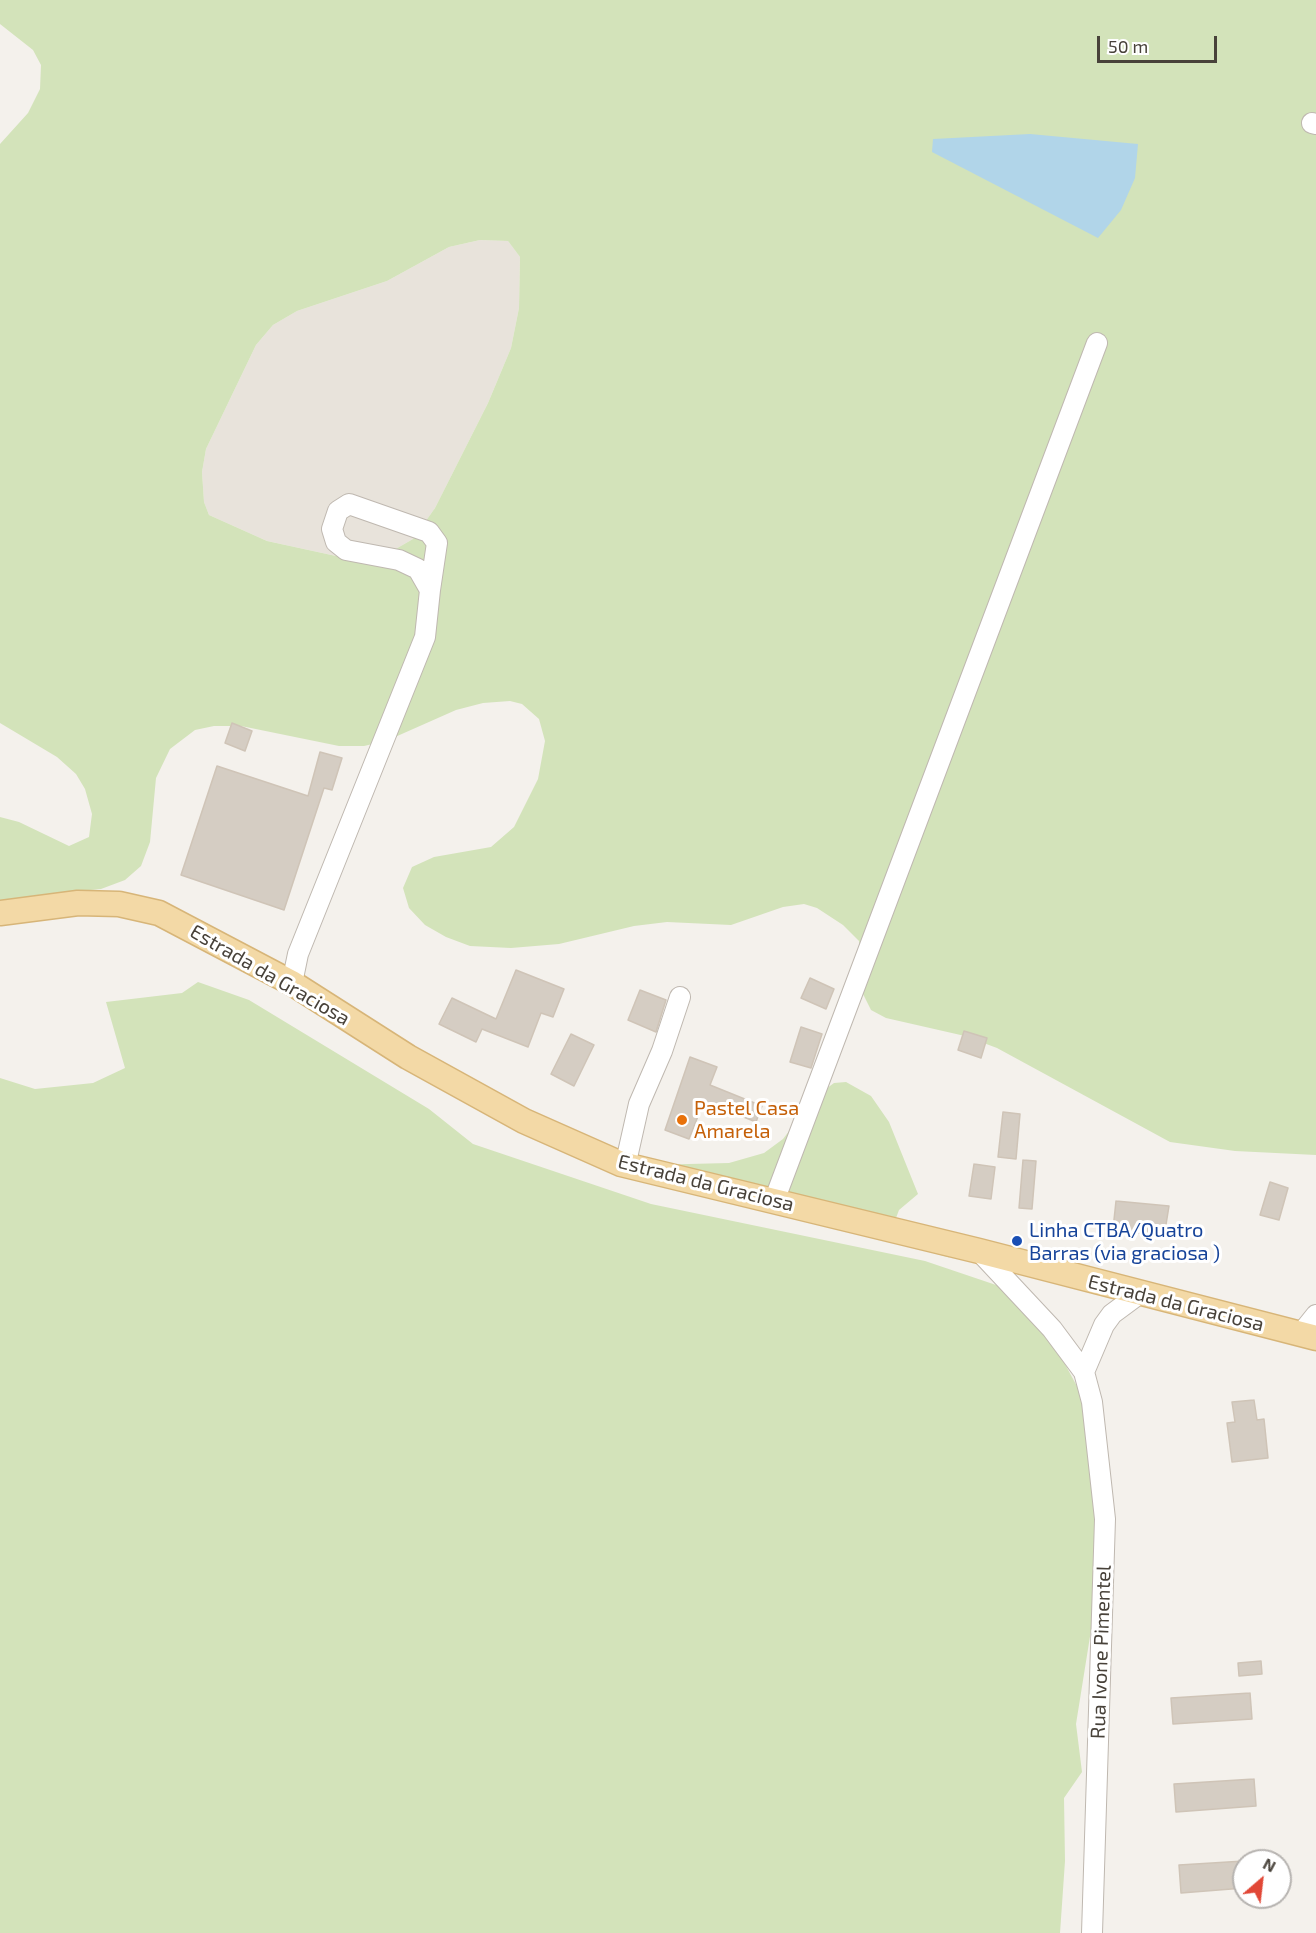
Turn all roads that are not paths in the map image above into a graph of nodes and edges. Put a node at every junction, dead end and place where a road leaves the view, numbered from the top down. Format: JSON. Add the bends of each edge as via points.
{"nodes":[{"id":1,"x":1097,"y":343,"type":"dead end"},
{"id":2,"x":429,"y":590,"type":"junction"},
{"id":3,"x":0,"y":913,"type":"edge"},
{"id":4,"x":292,"y":983,"type":"junction"},
{"id":5,"x":680,"y":997,"type":"dead end"},
{"id":6,"x":621,"y":1164,"type":"junction"},
{"id":7,"x":774,"y":1201,"type":"junction"},
{"id":8,"x":979,"y":1251,"type":"junction"},
{"id":9,"x":1139,"y":1294,"type":"junction"},
{"id":10,"x":1316,"y":1315,"type":"edge"},
{"id":11,"x":1308,"y":1337,"type":"edge"},
{"id":12,"x":1084,"y":1372,"type":"junction"},
{"id":13,"x":1092,"y":1933,"type":"edge"}],
"edges":[{"from":1,"to":7,"type":"street"},
{"from":2,"to":2,"type":"street","via":[[437,543],[429,532],[349,504],[338,511],[332,529],[336,542],[346,550],[399,560],[418,569]]},
{"from":2,"to":4,"type":"street","via":[[425,637],[298,954]]},
{"from":3,"to":4,"type":"main road","name":"Estrada da Graciosa","via":[[78,903],[119,904],[159,913]]},
{"from":4,"to":6,"type":"main road","name":"Estrada da Graciosa","via":[[408,1057],[513,1116]]},
{"from":5,"to":6,"type":"street","via":[[639,1104],[628,1153]]},
{"from":6,"to":7,"type":"main road","name":"Estrada da Graciosa"},
{"from":7,"to":8,"type":"main road","name":"Estrada da Graciosa"},
{"from":8,"to":9,"type":"main road","name":"Estrada da Graciosa"},
{"from":8,"to":12,"type":"street","name":"Rua Ivone Pimentel","via":[[1052,1329]]},
{"from":9,"to":11,"type":"main road","name":"Estrada da Graciosa"},
{"from":9,"to":12,"type":"street","via":[[1104,1325]]},
{"from":10,"to":11,"type":"street"},
{"from":12,"to":13,"type":"street","name":"Rua Ivone Pimentel","via":[[1092,1402],[1105,1519]]}]}
